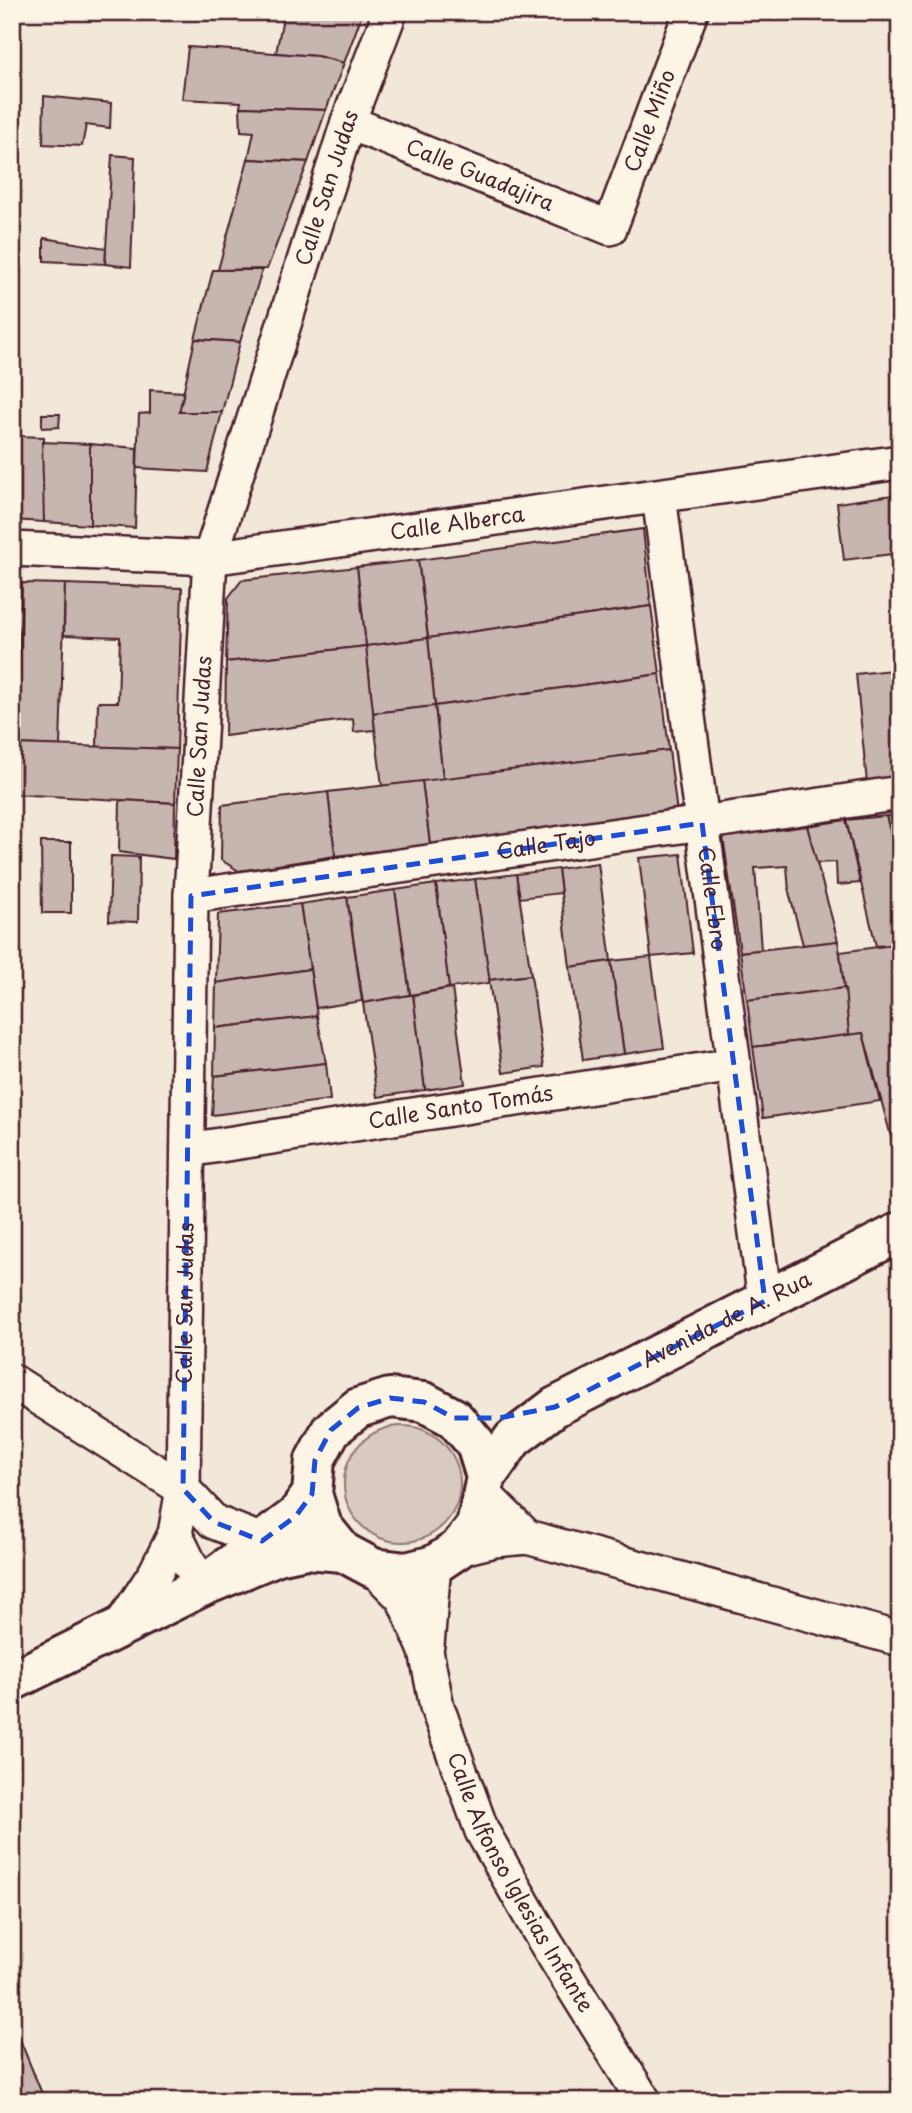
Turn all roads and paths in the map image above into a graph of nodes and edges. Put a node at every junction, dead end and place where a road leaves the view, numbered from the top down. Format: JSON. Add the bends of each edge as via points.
{"nodes":[{"id":1,"x":390,"y":12,"type":"edge"},
{"id":2,"x":691,"y":12,"type":"edge"},
{"id":3,"x":348,"y":122,"type":"junction"},
{"id":4,"x":610,"y":228,"type":"joint"},
{"id":5,"x":900,"y":462,"type":"edge"},
{"id":6,"x":659,"y":496,"type":"junction"},
{"id":7,"x":12,"y":549,"type":"edge"},
{"id":8,"x":210,"y":558,"type":"junction"},
{"id":9,"x":900,"y":793,"type":"edge"},
{"id":10,"x":702,"y":823,"type":"junction"},
{"id":11,"x":191,"y":896,"type":"junction"},
{"id":12,"x":734,"y":1065,"type":"junction"},
{"id":13,"x":188,"y":1150,"type":"junction"},
{"id":14,"x":900,"y":1232,"type":"edge"},
{"id":15,"x":765,"y":1301,"type":"junction"},
{"id":16,"x":12,"y":1381,"type":"edge"},
{"id":17,"x":555,"y":1407,"type":"junction"},
{"id":18,"x":454,"y":1418,"type":"junction"},
{"id":19,"x":484,"y":1485,"type":"junction"},
{"id":20,"x":183,"y":1489,"type":"junction"},
{"id":21,"x":312,"y":1494,"type":"junction"},
{"id":22,"x":175,"y":1534,"type":"junction"},
{"id":23,"x":527,"y":1537,"type":"junction"},
{"id":24,"x":262,"y":1541,"type":"junction"},
{"id":25,"x":446,"y":1557,"type":"junction"},
{"id":26,"x":358,"y":1560,"type":"junction"},
{"id":27,"x":201,"y":1587,"type":"junction"},
{"id":28,"x":122,"y":1624,"type":"junction"},
{"id":29,"x":900,"y":1639,"type":"edge"},
{"id":30,"x":426,"y":1651,"type":"junction"},
{"id":31,"x":12,"y":1681,"type":"edge"},
{"id":32,"x":644,"y":2101,"type":"edge"}],
"edges":[{"from":1,"to":3,"type":"street","name":"Calle San Judas"},
{"from":2,"to":4,"type":"street","name":"Calle Miño"},
{"from":3,"to":4,"type":"street","name":"Calle Guadajira"},
{"from":3,"to":8,"type":"street","name":"Calle San Judas"},
{"from":5,"to":6,"type":"street","name":"Calle Alberca"},
{"from":6,"to":8,"type":"street","name":"Calle Alberca"},
{"from":6,"to":10,"type":"street","name":"Calle Ebro"},
{"from":7,"to":8,"type":"street","name":"Calle Alberca"},
{"from":8,"to":11,"type":"street","name":"Calle San Judas"},
{"from":9,"to":10,"type":"street","name":"Calle Tajo"},
{"from":10,"to":11,"type":"street","name":"Calle Tajo"},
{"from":10,"to":12,"type":"street","name":"Calle Ebro"},
{"from":11,"to":13,"type":"street","name":"Calle San Judas"},
{"from":12,"to":13,"type":"street","name":"Calle Santo Tomás"},
{"from":12,"to":15,"type":"street","name":"Calle Ebro"},
{"from":13,"to":20,"type":"street","name":"Calle San Judas"},
{"from":14,"to":15,"type":"street","name":"Avenida de A. Rua"},
{"from":15,"to":17,"type":"street","name":"Avenida de A. Rua"},
{"from":16,"to":20,"type":"street"},
{"from":17,"to":18,"type":"street","name":"Avenida de A. Rua","via":[[499,1418]]},
{"from":17,"to":19,"type":"street","name":"Avenida de A. Rua","via":[[513,1439]]},
{"from":18,"to":19,"type":"street","via":[[476,1444]]},
{"from":18,"to":21,"type":"street","via":[[424,1402],[401,1399],[358,1408],[331,1430],[320,1450]]},
{"from":19,"to":23,"type":"street"},
{"from":19,"to":25,"type":"street","via":[[475,1527]]},
{"from":20,"to":22,"type":"street","name":"Calle San Judas"},
{"from":20,"to":24,"type":"street","via":[[214,1522]]},
{"from":21,"to":24,"type":"street","via":[[296,1516]]},
{"from":21,"to":26,"type":"street","via":[[322,1526]]},
{"from":22,"to":27,"type":"street"},
{"from":22,"to":28,"type":"street","name":"Calle San Judas"},
{"from":23,"to":25,"type":"street","via":[[494,1540]]},
{"from":23,"to":29,"type":"street"},
{"from":24,"to":27,"type":"street"},
{"from":25,"to":26,"type":"street","via":[[407,1572]]},
{"from":25,"to":30,"type":"street","name":"Calle Alfonso Iglesias Infante"},
{"from":26,"to":27,"type":"street","via":[[306,1549],[278,1555]]},
{"from":26,"to":30,"type":"street","name":"Calle Alfonso Iglesias Infante","via":[[403,1598]]},
{"from":27,"to":28,"type":"street"},
{"from":28,"to":31,"type":"street"},
{"from":30,"to":32,"type":"street","name":"Calle Alfonso Iglesias Infante","via":[[437,1707],[482,1830]]}]}
